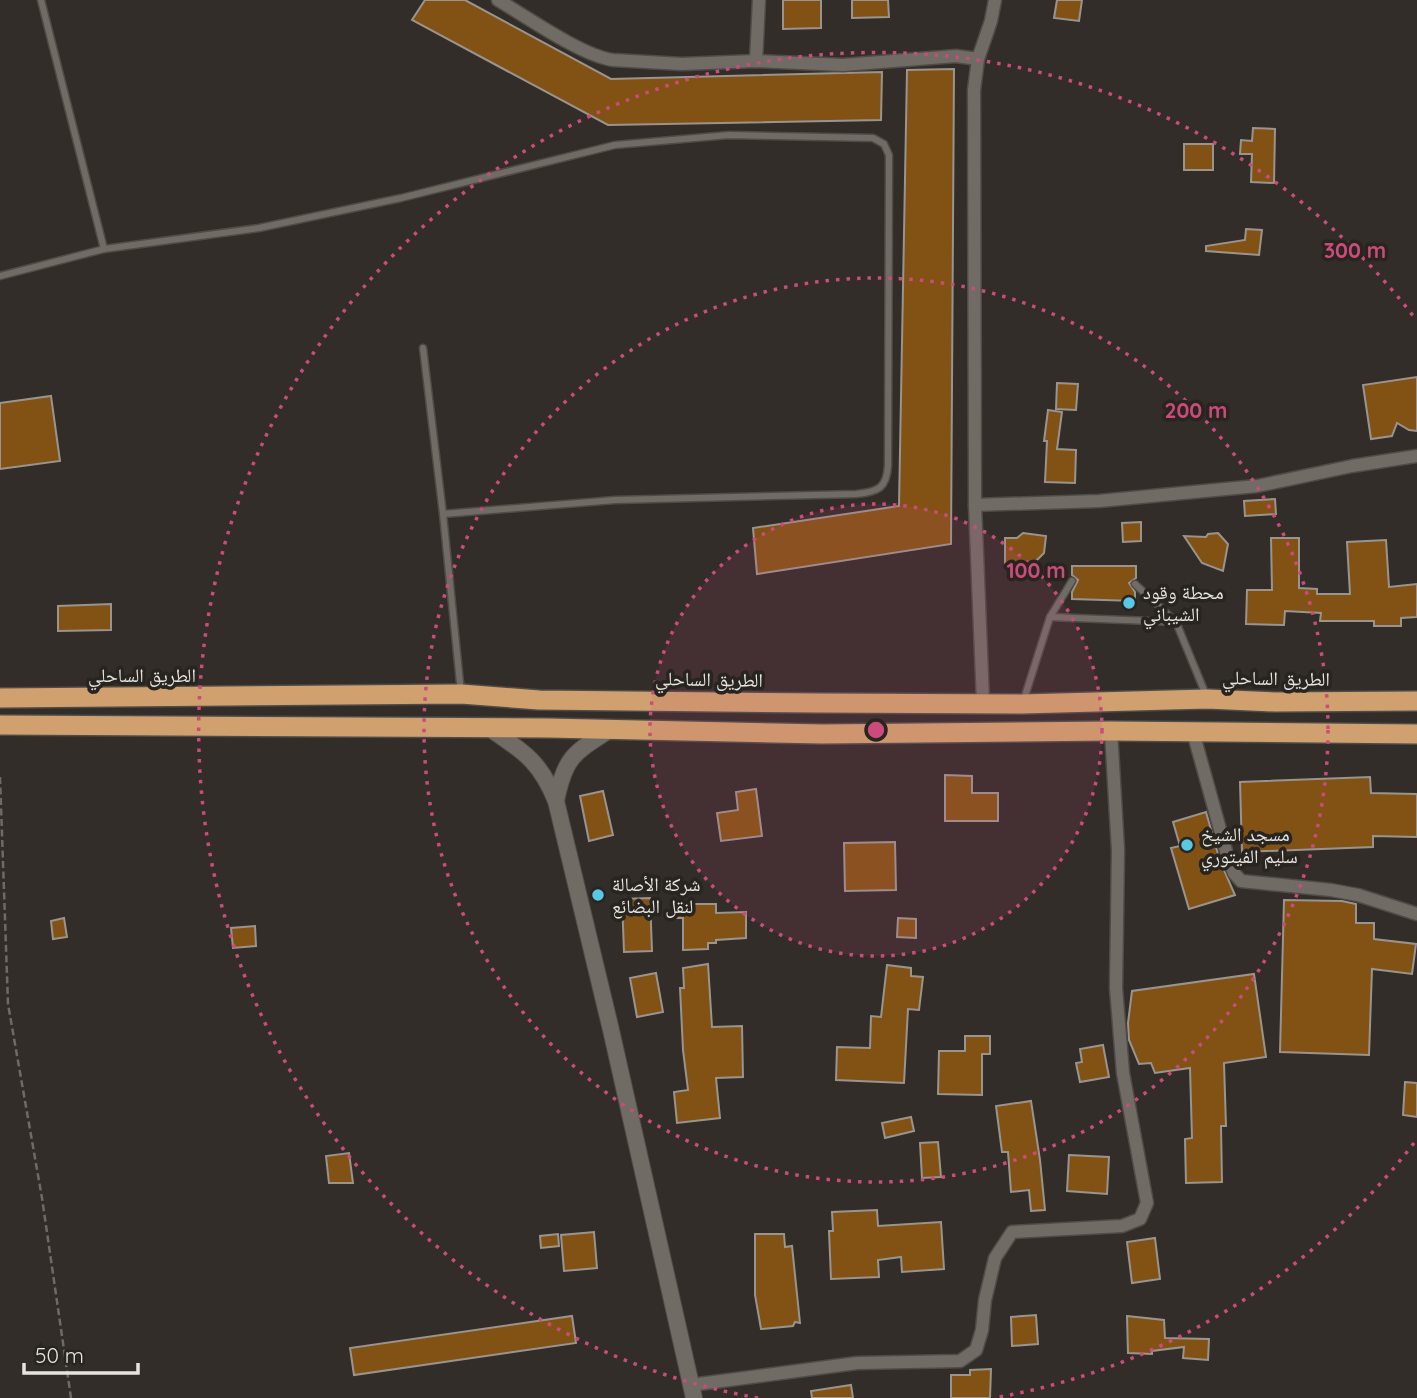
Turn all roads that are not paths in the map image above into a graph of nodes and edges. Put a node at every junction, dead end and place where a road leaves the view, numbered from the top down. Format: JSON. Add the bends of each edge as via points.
{"nodes":[{"id":1,"x":40,"y":0,"type":"edge"},
{"id":2,"x":498,"y":0,"type":"edge"},
{"id":3,"x":759,"y":0,"type":"edge"},
{"id":4,"x":995,"y":0,"type":"edge"},
{"id":5,"x":978,"y":59,"type":"junction"},
{"id":6,"x":756,"y":61,"type":"junction"},
{"id":7,"x":104,"y":249,"type":"junction"},
{"id":8,"x":0,"y":276,"type":"edge"},
{"id":9,"x":424,"y":348,"type":"dead end"},
{"id":10,"x":1417,"y":456,"type":"edge"},
{"id":11,"x":975,"y":505,"type":"junction"},
{"id":12,"x":443,"y":514,"type":"junction"},
{"id":13,"x":1072,"y":582,"type":"dead end"},
{"id":14,"x":1135,"y":584,"type":"dead end"},
{"id":15,"x":1050,"y":617,"type":"junction"},
{"id":16,"x":1176,"y":622,"type":"junction"},
{"id":17,"x":461,"y":694,"type":"junction"},
{"id":18,"x":0,"y":698,"type":"edge"},
{"id":19,"x":1207,"y":699,"type":"junction"},
{"id":20,"x":1417,"y":701,"type":"edge"},
{"id":21,"x":983,"y":702,"type":"junction"},
{"id":22,"x":820,"y":704,"type":"junction"},
{"id":23,"x":1022,"y":704,"type":"junction"},
{"id":24,"x":0,"y":725,"type":"edge"},
{"id":25,"x":489,"y":728,"type":"junction"},
{"id":26,"x":611,"y":729,"type":"junction"},
{"id":27,"x":1111,"y":732,"type":"junction"},
{"id":28,"x":1193,"y":732,"type":"junction"},
{"id":29,"x":822,"y":734,"type":"junction"},
{"id":30,"x":1417,"y":734,"type":"edge"},
{"id":31,"x":556,"y":801,"type":"junction"},
{"id":32,"x":1417,"y":915,"type":"edge"},
{"id":33,"x":693,"y":1392,"type":"edge"}],
"edges":[{"from":1,"to":7,"type":"lane"},
{"from":2,"to":6,"type":"street","via":[[602,59],[682,64]]},
{"from":3,"to":6,"type":"street"},
{"from":4,"to":5,"type":"street"},
{"from":5,"to":6,"type":"street","via":[[956,56],[843,65]]},
{"from":5,"to":11,"type":"street","via":[[974,90]]},
{"from":7,"to":8,"type":"lane"},
{"from":7,"to":12,"type":"lane","via":[[285,222],[615,145],[729,135],[873,138],[884,144],[889,156],[888,465],[887,479],[879,489],[856,494],[615,500]]},
{"from":9,"to":12,"type":"lane"},
{"from":10,"to":11,"type":"street","via":[[1257,486],[1099,501]]},
{"from":11,"to":21,"type":"street"},
{"from":12,"to":17,"type":"lane"},
{"from":13,"to":15,"type":"lane"},
{"from":14,"to":16,"type":"lane"},
{"from":15,"to":16,"type":"lane"},
{"from":15,"to":23,"type":"lane"},
{"from":16,"to":19,"type":"lane"},
{"from":17,"to":18,"type":"highway","name":"الطريق الساحلي"},
{"from":17,"to":22,"type":"highway","name":"الطريق الساحلي","via":[[539,700]]},
{"from":19,"to":20,"type":"highway","name":"الطريق الساحلي"},
{"from":19,"to":23,"type":"highway","name":"الطريق الساحلي"},
{"from":21,"to":22,"type":"highway","name":"الطريق الساحلي"},
{"from":21,"to":23,"type":"highway","name":"الطريق الساحلي"},
{"from":22,"to":29,"type":"highway"},
{"from":24,"to":25,"type":"highway"},
{"from":25,"to":26,"type":"highway"},
{"from":25,"to":31,"type":"street","via":[[535,762]]},
{"from":26,"to":29,"type":"highway"},
{"from":26,"to":31,"type":"street","via":[[572,756]]},
{"from":27,"to":28,"type":"highway"},
{"from":27,"to":29,"type":"highway"},
{"from":27,"to":33,"type":"street","via":[[1118,850],[1116,988],[1123,1073],[1147,1203],[1140,1219],[1122,1226],[1012,1232],[995,1258],[976,1350],[960,1361],[857,1363]]},
{"from":28,"to":30,"type":"highway"},
{"from":28,"to":32,"type":"street","via":[[1228,858],[1241,881],[1345,892]]},
{"from":31,"to":33,"type":"street"}]}
